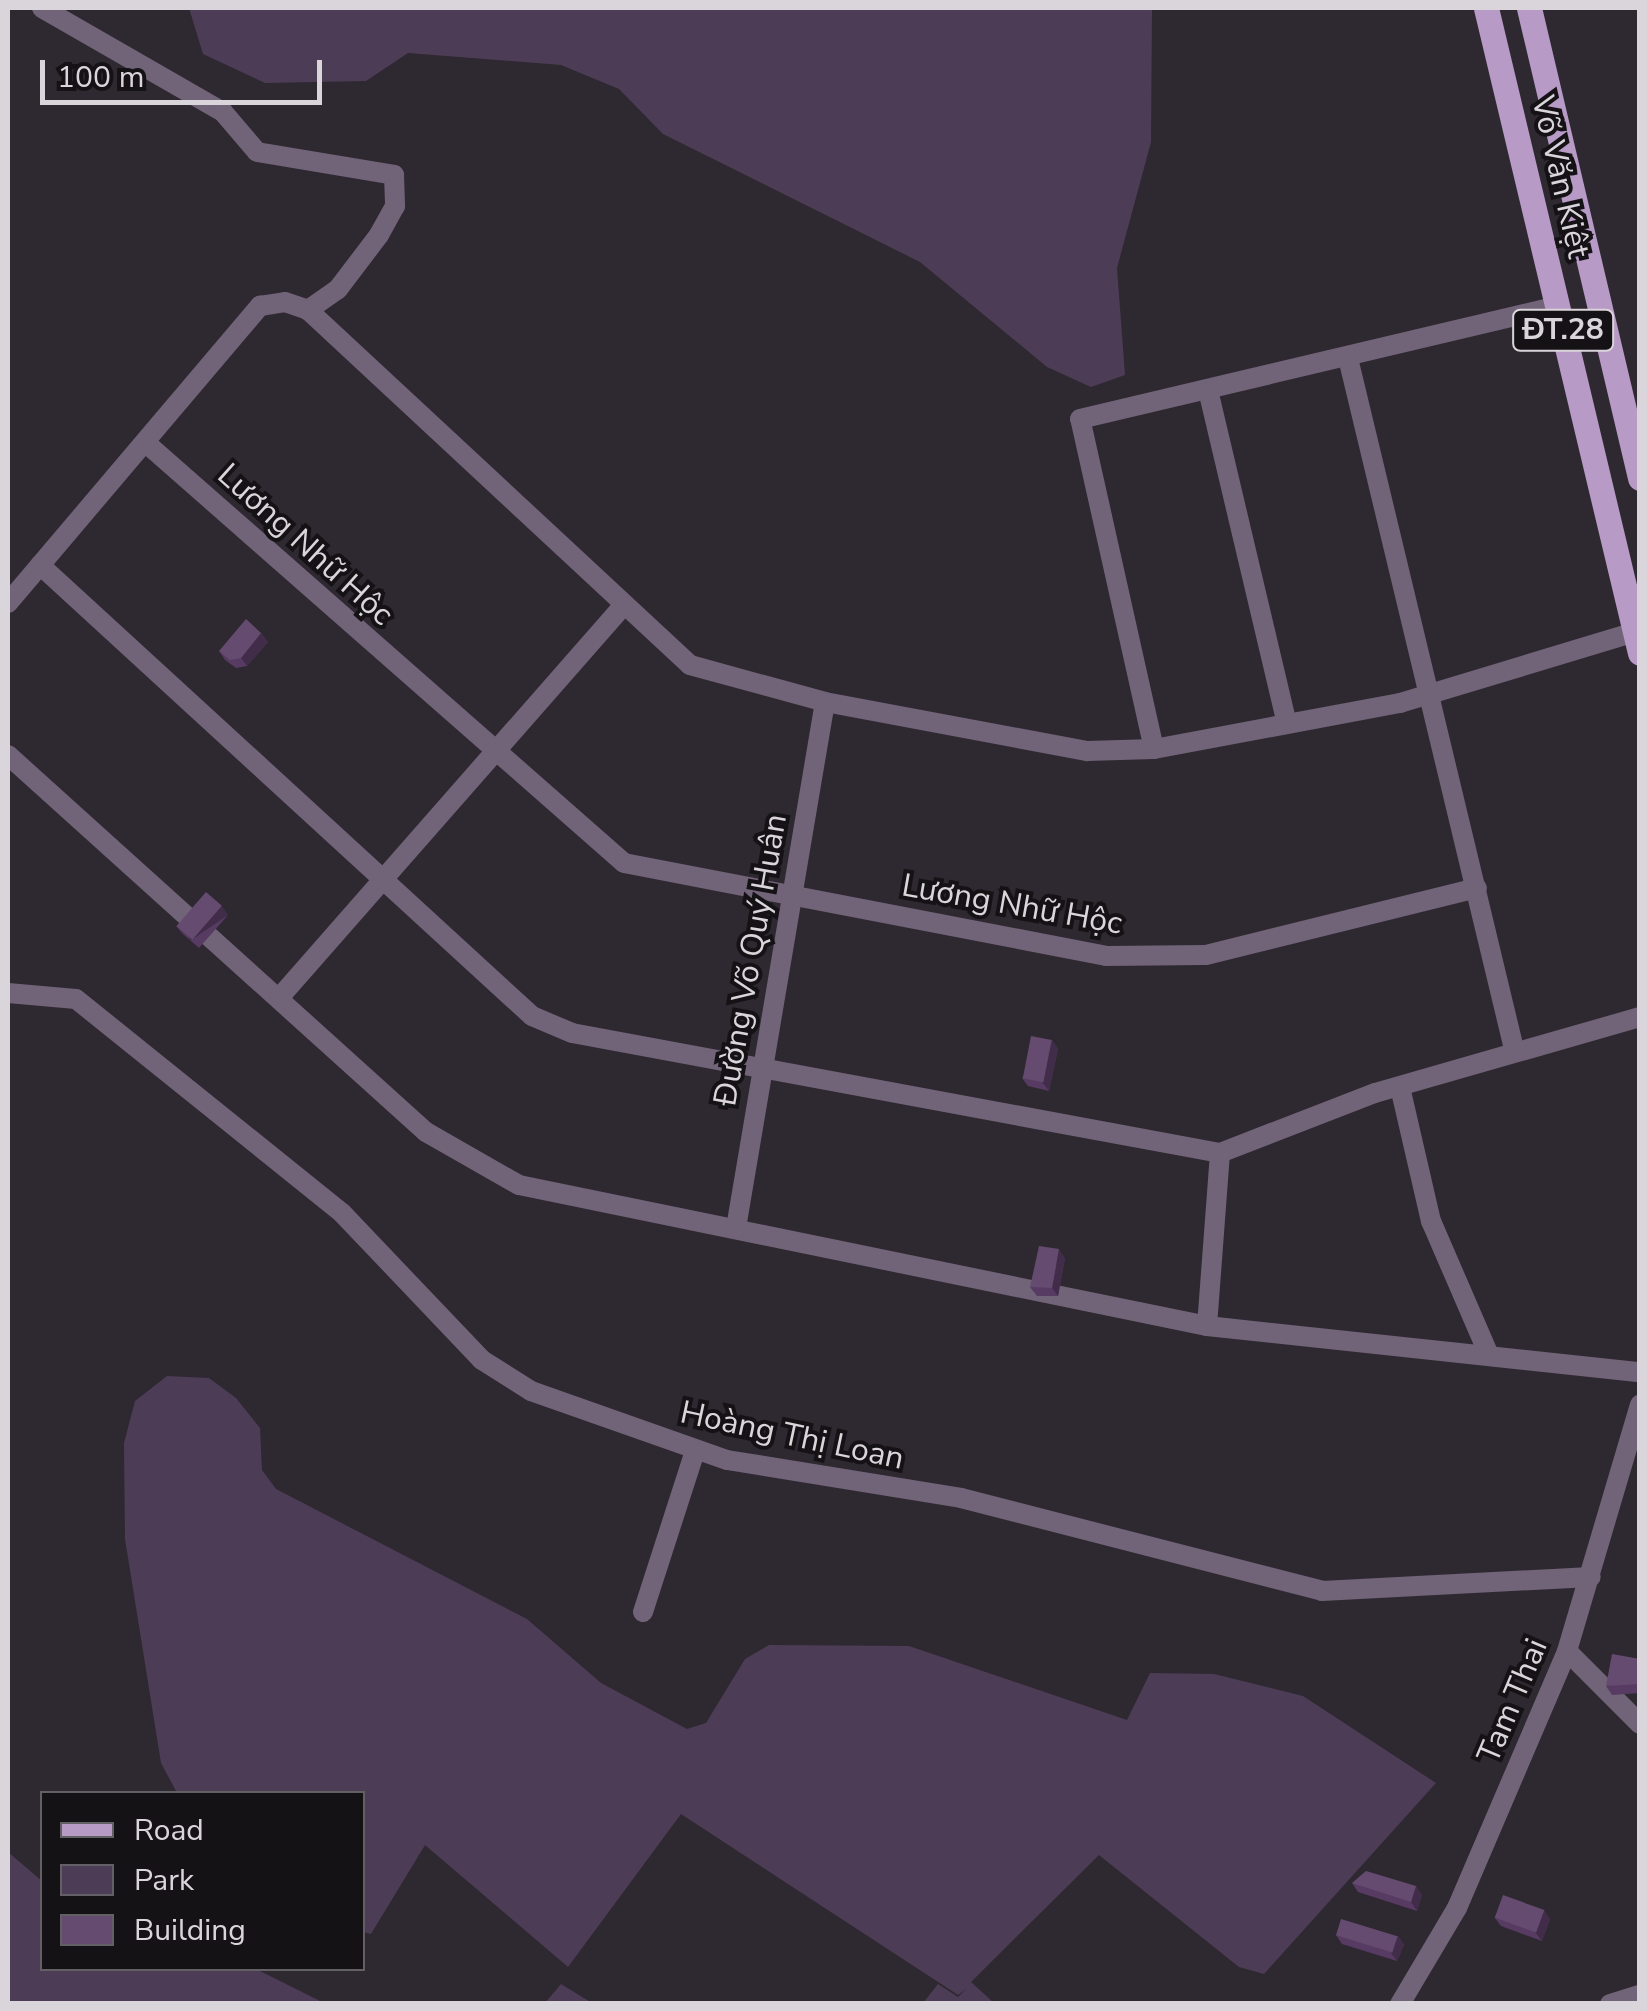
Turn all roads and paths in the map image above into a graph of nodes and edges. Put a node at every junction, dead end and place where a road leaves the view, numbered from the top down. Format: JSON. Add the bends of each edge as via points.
{"nodes":[{"id":1,"x":42,"y":8,"type":"edge"},
{"id":2,"x":1486,"y":8,"type":"edge"},
{"id":3,"x":1529,"y":8,"type":"edge"},
{"id":4,"x":1558,"y":306,"type":"junction"},
{"id":5,"x":308,"y":310,"type":"junction"},
{"id":6,"x":1348,"y":358,"type":"junction"},
{"id":7,"x":1208,"y":390,"type":"junction"},
{"id":8,"x":146,"y":443,"type":"junction"},
{"id":9,"x":1640,"y":478,"type":"edge"},
{"id":10,"x":40,"y":565,"type":"junction"},
{"id":11,"x":8,"y":603,"type":"edge"},
{"id":12,"x":623,"y":606,"type":"junction"},
{"id":13,"x":1637,"y":642,"type":"edge"},
{"id":14,"x":1429,"y":695,"type":"junction"},
{"id":15,"x":825,"y":702,"type":"junction"},
{"id":16,"x":1287,"y":724,"type":"junction"},
{"id":17,"x":1154,"y":750,"type":"junction"},
{"id":18,"x":8,"y":754,"type":"edge"},
{"id":19,"x":493,"y":754,"type":"junction"},
{"id":20,"x":383,"y":879,"type":"junction"},
{"id":21,"x":1477,"y":888,"type":"junction"},
{"id":22,"x":792,"y":896,"type":"junction"},
{"id":23,"x":8,"y":993,"type":"edge"},
{"id":24,"x":279,"y":998,"type":"junction"},
{"id":25,"x":1640,"y":1017,"type":"edge"},
{"id":26,"x":1514,"y":1049,"type":"junction"},
{"id":27,"x":763,"y":1071,"type":"junction"},
{"id":28,"x":1400,"y":1086,"type":"junction"},
{"id":29,"x":1220,"y":1153,"type":"junction"},
{"id":30,"x":736,"y":1228,"type":"junction"},
{"id":31,"x":1207,"y":1326,"type":"junction"},
{"id":32,"x":1488,"y":1354,"type":"junction"},
{"id":33,"x":1640,"y":1372,"type":"edge"},
{"id":34,"x":1640,"y":1405,"type":"edge"},
{"id":35,"x":695,"y":1451,"type":"junction"},
{"id":36,"x":1591,"y":1577,"type":"junction"},
{"id":37,"x":643,"y":1612,"type":"dead end"},
{"id":38,"x":1567,"y":1652,"type":"junction"},
{"id":39,"x":1640,"y":1724,"type":"edge"},
{"id":40,"x":1640,"y":1995,"type":"edge"},
{"id":41,"x":1400,"y":2004,"type":"edge"},
{"id":42,"x":1610,"y":2004,"type":"edge"}],
"edges":[{"from":1,"to":5,"type":"street","via":[[223,112],[258,152],[394,175],[396,206],[379,236]]},
{"from":2,"to":4,"type":"main road","name":"Võ Văn Kiệt","number":"ĐT.28"},
{"from":3,"to":9,"type":"main road","name":"Võ Văn Kiệt","number":"ĐT.28"},
{"from":4,"to":6,"type":"street"},
{"from":4,"to":13,"type":"main road","name":"Võ Văn Kiệt","number":"ĐT.28"},
{"from":5,"to":8,"type":"street","via":[[260,306]]},
{"from":5,"to":12,"type":"street"},
{"from":6,"to":7,"type":"street"},
{"from":6,"to":14,"type":"street"},
{"from":7,"to":16,"type":"street"},
{"from":7,"to":17,"type":"street","via":[[1080,419]]},
{"from":8,"to":10,"type":"street"},
{"from":8,"to":19,"type":"street","name":"Lương Nhữ Hộc"},
{"from":10,"to":11,"type":"street"},
{"from":10,"to":20,"type":"street"},
{"from":12,"to":15,"type":"street","via":[[690,665]]},
{"from":12,"to":19,"type":"street"},
{"from":13,"to":14,"type":"street"},
{"from":14,"to":16,"type":"street"},
{"from":14,"to":21,"type":"street"},
{"from":15,"to":17,"type":"street","via":[[1087,751]]},
{"from":15,"to":22,"type":"street","name":"Đường Võ Quý Huân"},
{"from":16,"to":17,"type":"street"},
{"from":18,"to":24,"type":"street"},
{"from":19,"to":20,"type":"street"},
{"from":19,"to":22,"type":"street","name":"Lương Nhữ Hộc","via":[[607,855]]},
{"from":20,"to":24,"type":"street"},
{"from":20,"to":27,"type":"street","via":[[532,1016],[572,1033]]},
{"from":21,"to":22,"type":"street","name":"Lương Nhữ Hộc","via":[[1184,958],[1106,956]]},
{"from":21,"to":26,"type":"street"},
{"from":22,"to":27,"type":"street","name":"Đường Võ Quý Huân"},
{"from":23,"to":35,"type":"street","name":"Hoàng Thị Loan","via":[[76,998],[342,1212],[482,1360],[531,1391]]},
{"from":24,"to":30,"type":"street","via":[[426,1132],[482,1169],[519,1185]]},
{"from":25,"to":26,"type":"street"},
{"from":26,"to":28,"type":"street"},
{"from":27,"to":29,"type":"street"},
{"from":27,"to":30,"type":"street","name":"Đường Võ Quý Huân"},
{"from":28,"to":29,"type":"street"},
{"from":28,"to":32,"type":"street","via":[[1430,1221]]},
{"from":29,"to":31,"type":"street"},
{"from":30,"to":31,"type":"street"},
{"from":31,"to":32,"type":"street"},
{"from":32,"to":33,"type":"street"},
{"from":34,"to":36,"type":"street","name":"Tam Thai"},
{"from":35,"to":36,"type":"street","name":"Hoàng Thị Loan","via":[[961,1498],[1322,1591]]},
{"from":35,"to":37,"type":"street"},
{"from":36,"to":38,"type":"street","name":"Tam Thai"},
{"from":38,"to":39,"type":"street"},
{"from":38,"to":41,"type":"street","name":"Tam Thai","via":[[1457,1908]]},
{"from":40,"to":42,"type":"street"}]}
